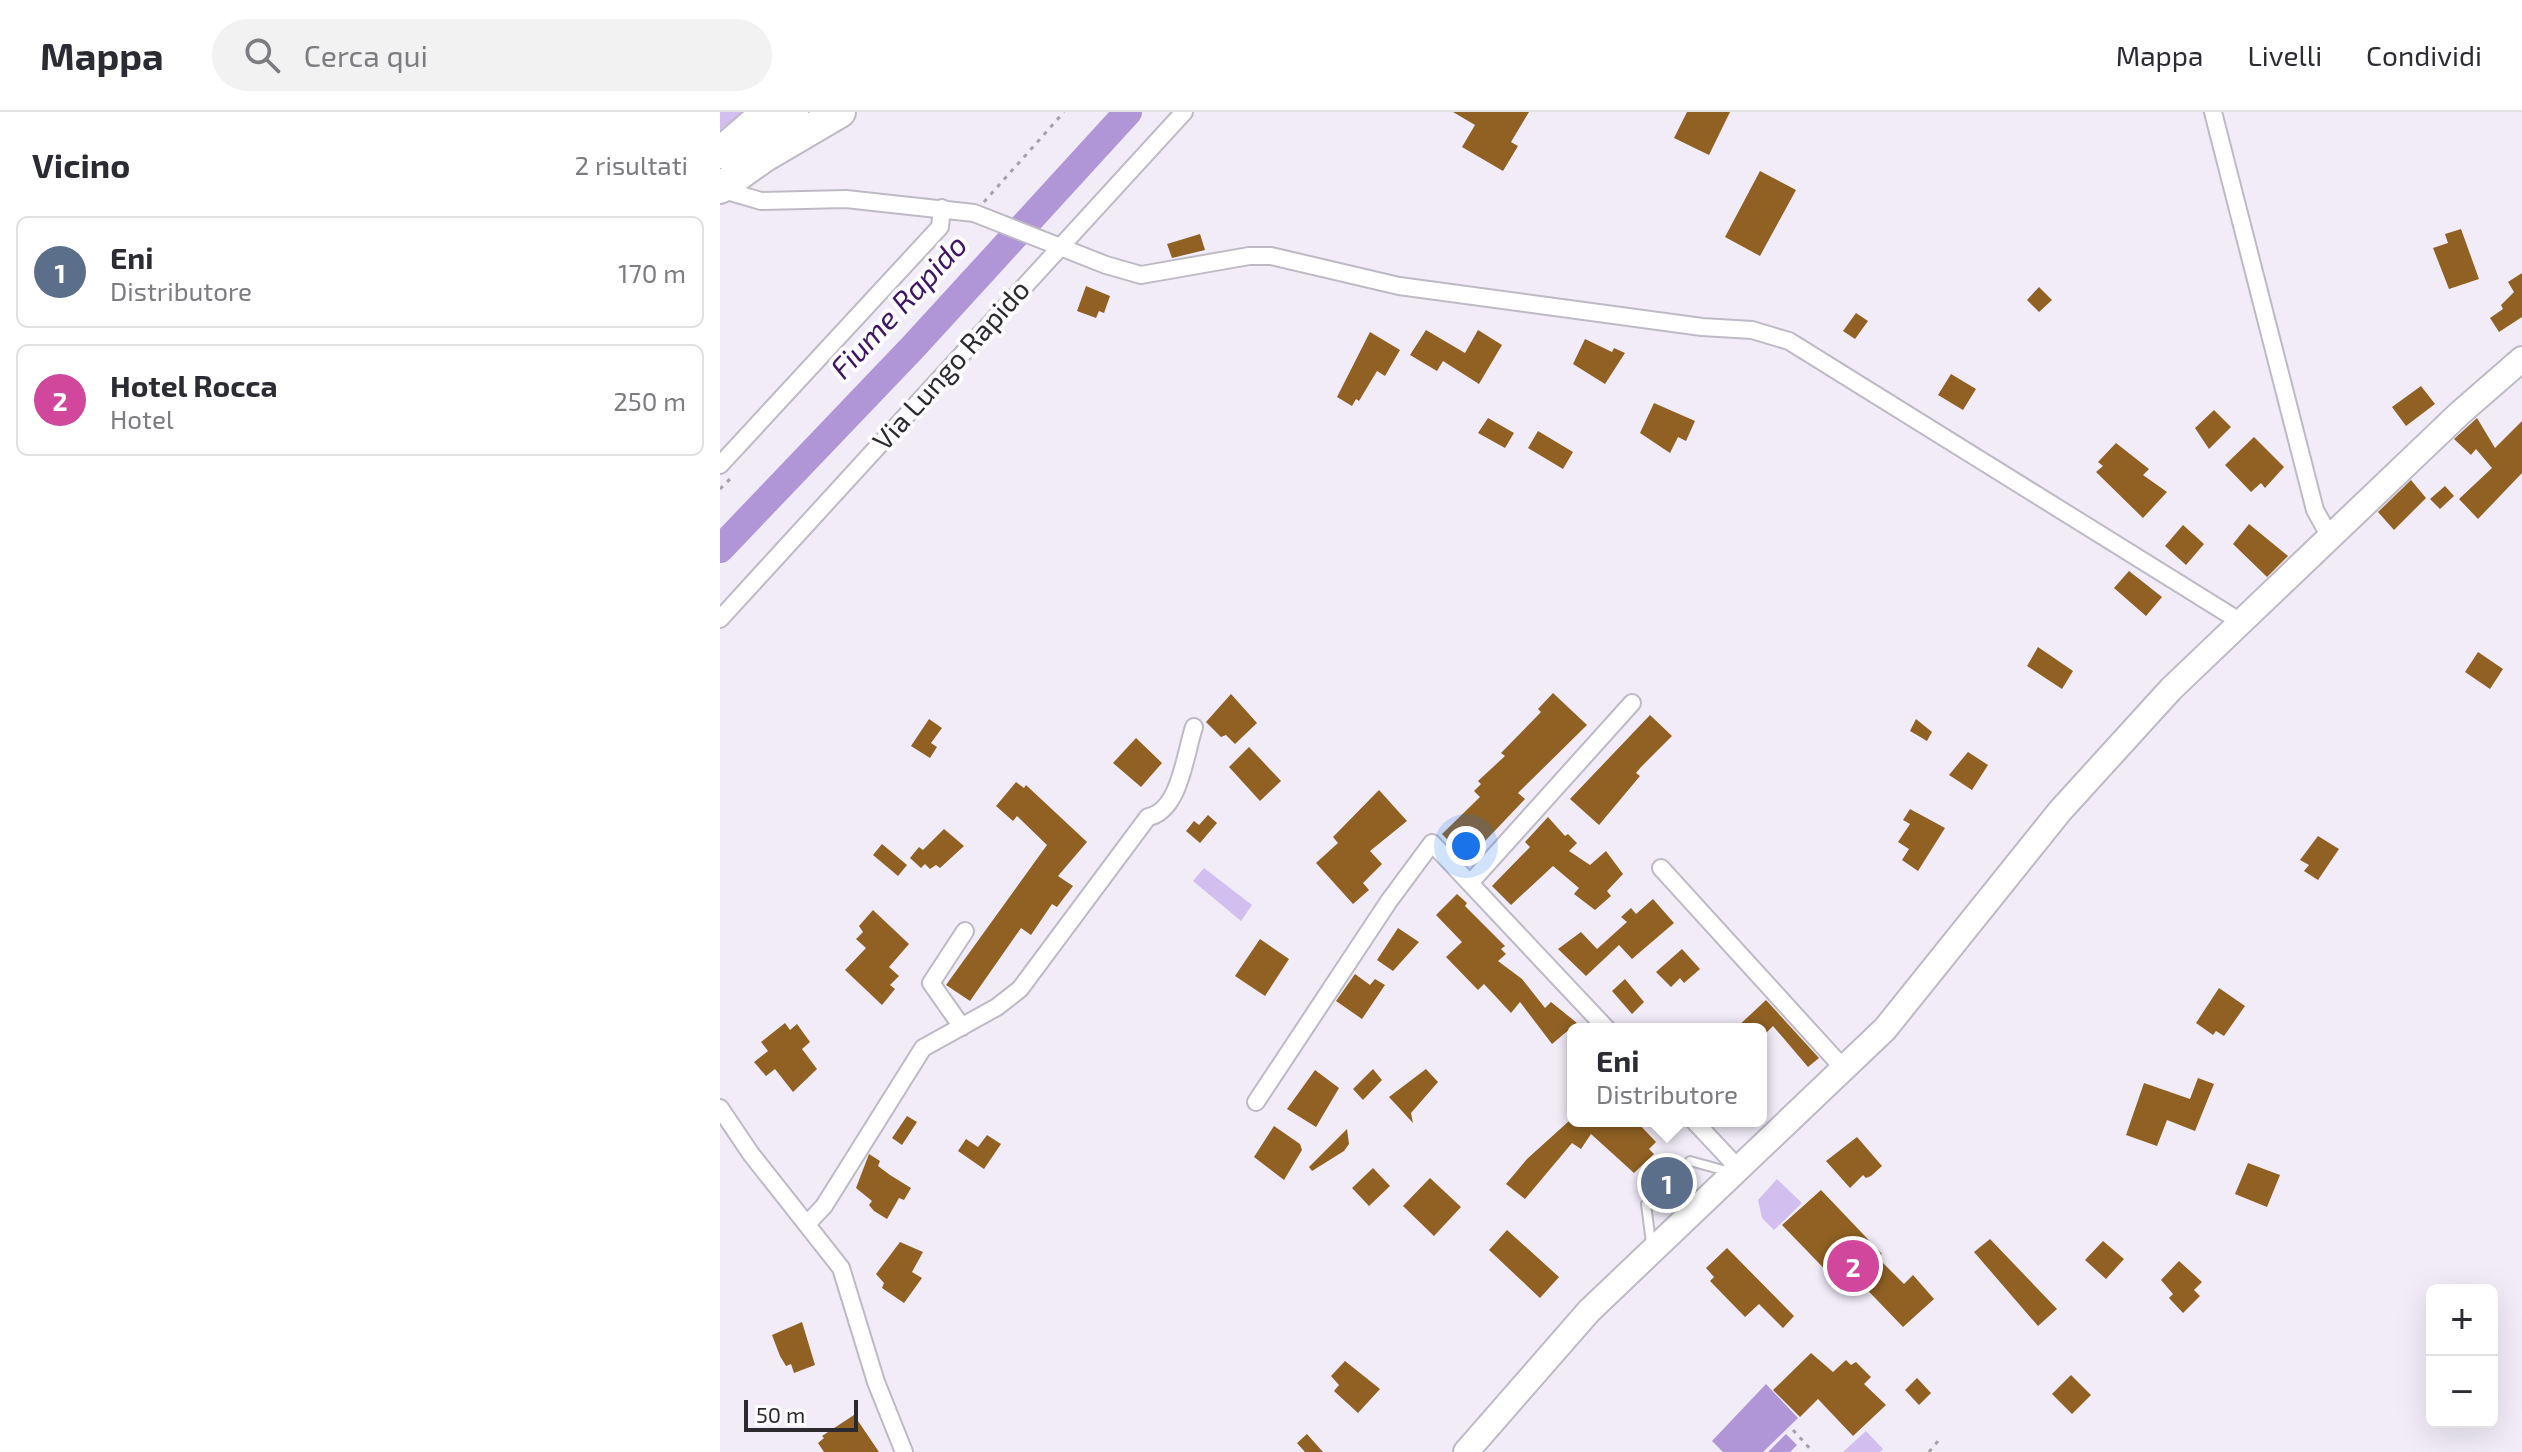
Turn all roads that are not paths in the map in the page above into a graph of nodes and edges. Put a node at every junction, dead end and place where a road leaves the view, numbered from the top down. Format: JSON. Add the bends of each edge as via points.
{"nodes":[{"id":1,"x":766,"y":112,"type":"edge"},
{"id":2,"x":793,"y":112,"type":"edge"},
{"id":3,"x":840,"y":112,"type":"edge"},
{"id":4,"x":1184,"y":112,"type":"edge"},
{"id":5,"x":2213,"y":112,"type":"edge"},
{"id":6,"x":723,"y":176,"type":"edge"},
{"id":7,"x":942,"y":208,"type":"junction"},
{"id":8,"x":1052,"y":244,"type":"junction"},
{"id":9,"x":2522,"y":359,"type":"edge"},
{"id":10,"x":720,"y":465,"type":"edge"},
{"id":11,"x":2330,"y":537,"type":"junction"},
{"id":12,"x":720,"y":619,"type":"edge"},
{"id":13,"x":2241,"y":622,"type":"junction"},
{"id":14,"x":1632,"y":703,"type":"dead end"},
{"id":15,"x":1194,"y":727,"type":"dead end"},
{"id":16,"x":1661,"y":868,"type":"dead end"},
{"id":17,"x":1470,"y":883,"type":"junction"},
{"id":18,"x":965,"y":931,"type":"dead end"},
{"id":19,"x":1601,"y":1023,"type":"edge"},
{"id":20,"x":962,"y":1027,"type":"junction"},
{"id":21,"x":1845,"y":1070,"type":"junction"},
{"id":22,"x":1256,"y":1102,"type":"dead end"},
{"id":23,"x":720,"y":1108,"type":"edge"},
{"id":24,"x":1699,"y":1127,"type":"edge"},
{"id":25,"x":1737,"y":1171,"type":"junction"},
{"id":26,"x":808,"y":1223,"type":"junction"},
{"id":27,"x":1652,"y":1251,"type":"junction"},
{"id":28,"x":904,"y":1452,"type":"edge"},
{"id":29,"x":1466,"y":1452,"type":"edge"}],
"edges":[{"from":1,"to":6,"type":"highway"},
{"from":2,"to":6,"type":"highway"},
{"from":3,"to":6,"type":"highway"},
{"from":4,"to":8,"type":"street","name":"Via Lungo Rapido"},
{"from":5,"to":11,"type":"street","via":[[2315,510]]},
{"from":6,"to":7,"type":"street","via":[[761,201],[846,199]]},
{"from":7,"to":8,"type":"street","via":[[987,217]]},
{"from":7,"to":10,"type":"street","via":[[940,227],[930,239]]},
{"from":8,"to":12,"type":"street","name":"Via Lungo Rapido"},
{"from":8,"to":13,"type":"street","via":[[1141,275],[1271,256],[1399,286],[1752,330],[1789,341]]},
{"from":9,"to":11,"type":"main road"},
{"from":11,"to":13,"type":"main road"},
{"from":13,"to":21,"type":"main road","via":[[2171,689],[2060,811],[1933,973]]},
{"from":14,"to":17,"type":"street"},
{"from":15,"to":20,"type":"street","via":[[1170,805],[1148,817],[1020,989]]},
{"from":16,"to":21,"type":"street"},
{"from":17,"to":19,"type":"street"},
{"from":17,"to":22,"type":"street","via":[[1432,843]]},
{"from":18,"to":20,"type":"street","via":[[931,983]]},
{"from":20,"to":26,"type":"street","via":[[923,1048],[914,1059],[824,1206]]},
{"from":21,"to":25,"type":"main road"},
{"from":23,"to":26,"type":"street"},
{"from":24,"to":25,"type":"street"},
{"from":25,"to":27,"type":"main road"},
{"from":25,"to":27,"type":"lane","via":[[1690,1161],[1646,1204]]},
{"from":26,"to":28,"type":"street","via":[[841,1268]]},
{"from":27,"to":29,"type":"main road","via":[[1589,1311]]}]}
